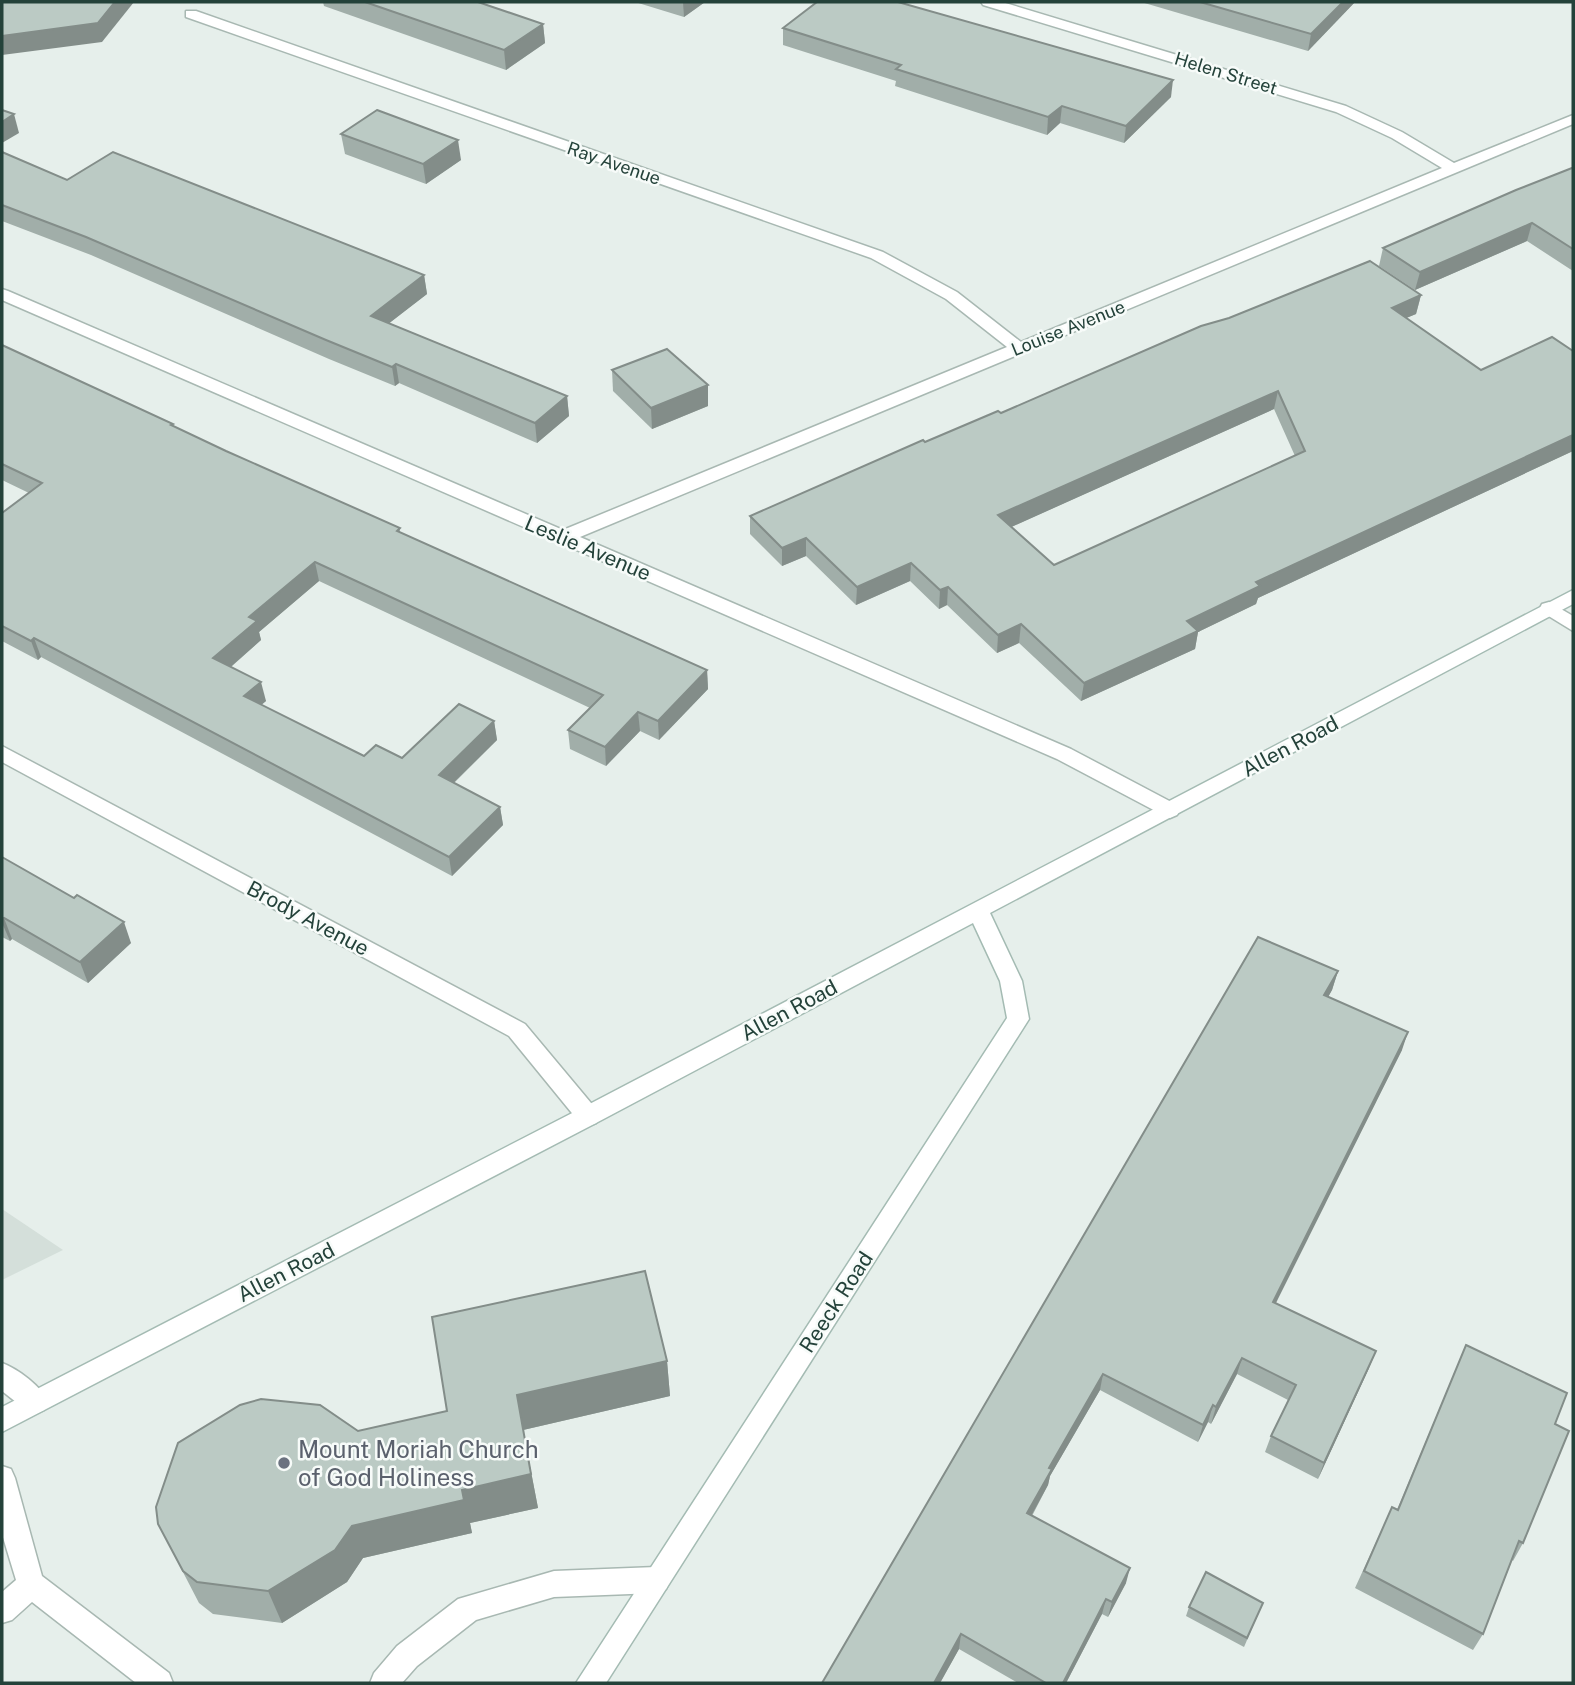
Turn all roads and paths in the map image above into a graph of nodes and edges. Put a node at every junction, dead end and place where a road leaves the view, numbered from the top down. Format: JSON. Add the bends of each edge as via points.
{"nodes":[{"id":1,"x":988,"y":2,"type":"edge"},
{"id":2,"x":191,"y":14,"type":"dead end"},
{"id":3,"x":1573,"y":119,"type":"edge"},
{"id":4,"x":1454,"y":169,"type":"junction"},
{"id":5,"x":2,"y":294,"type":"edge"},
{"id":6,"x":1018,"y":348,"type":"junction"},
{"id":7,"x":563,"y":537,"type":"junction"},
{"id":8,"x":1573,"y":596,"type":"edge"},
{"id":9,"x":1549,"y":608,"type":"junction"},
{"id":10,"x":1573,"y":625,"type":"edge"},
{"id":11,"x":2,"y":753,"type":"edge"},
{"id":12,"x":1170,"y":810,"type":"junction"},
{"id":13,"x":978,"y":910,"type":"junction"},
{"id":14,"x":588,"y":1116,"type":"junction"},
{"id":15,"x":2,"y":1375,"type":"edge"},
{"id":16,"x":35,"y":1402,"type":"junction"},
{"id":17,"x":2,"y":1420,"type":"edge"},
{"id":18,"x":2,"y":1478,"type":"edge"},
{"id":19,"x":656,"y":1580,"type":"junction"},
{"id":20,"x":31,"y":1585,"type":"junction"},
{"id":21,"x":2,"y":1610,"type":"edge"},
{"id":22,"x":159,"y":1683,"type":"edge"},
{"id":23,"x":384,"y":1683,"type":"edge"},
{"id":24,"x":590,"y":1683,"type":"edge"}],
"edges":[{"from":1,"to":4,"type":"street","name":"Helen Street","via":[[1341,109]]},
{"from":2,"to":6,"type":"street","name":"Ray Avenue","via":[[877,255],[956,297]]},
{"from":3,"to":4,"type":"street","name":"Louise Avenue"},
{"from":4,"to":6,"type":"street","name":"Louise Avenue"},
{"from":5,"to":7,"type":"street","name":"Leslie Avenue"},
{"from":6,"to":7,"type":"street","name":"Louise Avenue"},
{"from":7,"to":12,"type":"street","name":"Leslie Avenue","via":[[1064,754]]},
{"from":8,"to":9,"type":"street","name":"Allen Road"},
{"from":9,"to":10,"type":"street"},
{"from":9,"to":12,"type":"street","name":"Allen Road"},
{"from":11,"to":14,"type":"street","name":"Brody Avenue","via":[[517,1030]]},
{"from":12,"to":13,"type":"street","name":"Allen Road"},
{"from":13,"to":14,"type":"street","name":"Allen Road"},
{"from":13,"to":19,"type":"street","name":"Reeck Road","via":[[1012,981],[1018,1019]]},
{"from":14,"to":16,"type":"street","name":"Allen Road"},
{"from":15,"to":16,"type":"street"},
{"from":16,"to":17,"type":"street","name":"Allen Road"},
{"from":18,"to":20,"type":"street"},
{"from":19,"to":23,"type":"street","via":[[554,1584],[468,1609],[407,1656]]},
{"from":19,"to":24,"type":"street","name":"Reeck Road"},
{"from":20,"to":21,"type":"street"},
{"from":20,"to":22,"type":"street"}]}
